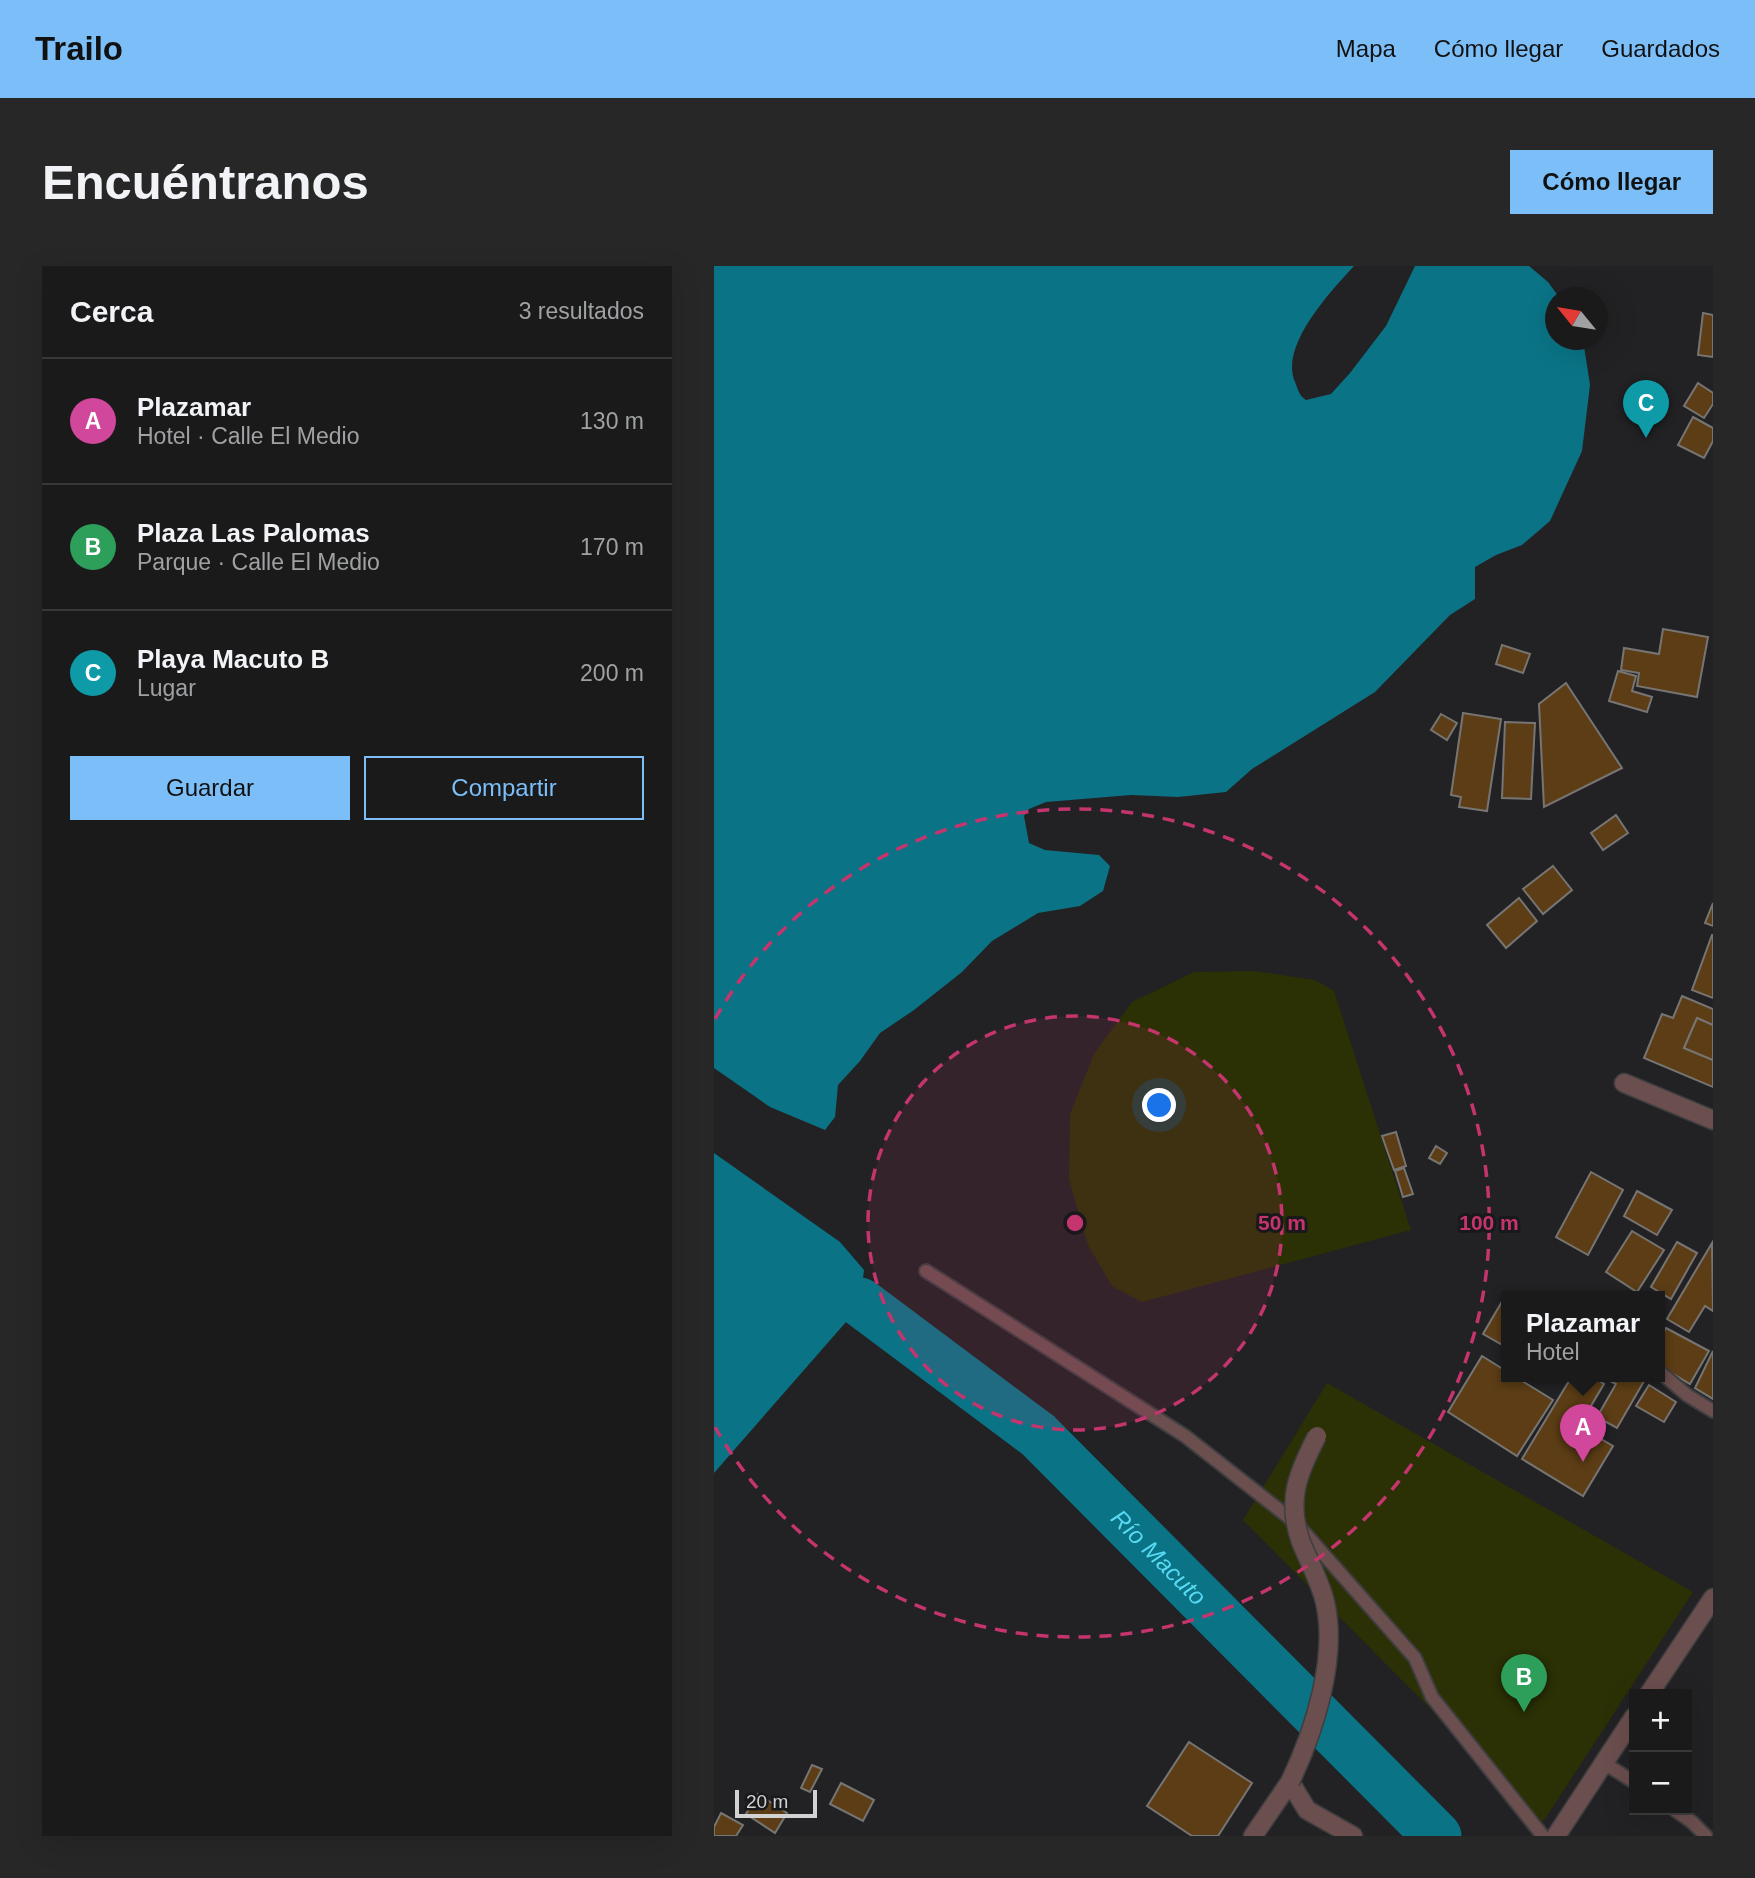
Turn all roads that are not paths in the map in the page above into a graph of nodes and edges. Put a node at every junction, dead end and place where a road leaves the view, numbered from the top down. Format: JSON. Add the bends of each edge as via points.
{"nodes":[{"id":1,"x":1624,"y":1083,"type":"dead end"},
{"id":2,"x":1713,"y":1120,"type":"edge"},
{"id":3,"x":926,"y":1271,"type":"dead end"},
{"id":4,"x":1665,"y":1376,"type":"edge"},
{"id":5,"x":1713,"y":1411,"type":"edge"},
{"id":6,"x":1317,"y":1436,"type":"dead end"},
{"id":7,"x":1713,"y":1598,"type":"edge"},
{"id":8,"x":1652,"y":1689,"type":"edge"},
{"id":9,"x":1629,"y":1725,"type":"edge"},
{"id":10,"x":1604,"y":1763,"type":"junction"},
{"id":11,"x":1629,"y":1779,"type":"edge"},
{"id":12,"x":1290,"y":1782,"type":"junction"},
{"id":13,"x":1682,"y":1815,"type":"edge"},
{"id":14,"x":1253,"y":1836,"type":"edge"},
{"id":15,"x":1353,"y":1836,"type":"edge"},
{"id":16,"x":1543,"y":1836,"type":"edge"},
{"id":17,"x":1556,"y":1836,"type":"edge"},
{"id":18,"x":1706,"y":1836,"type":"edge"}],
"edges":[{"from":1,"to":2,"type":"street"},
{"from":3,"to":16,"type":"lane","via":[[1185,1436],[1296,1523],[1415,1658],[1432,1697]]},
{"from":4,"to":5,"type":"lane"},
{"from":6,"to":12,"type":"street","bridge":true,"via":[[1300,1468],[1294,1499],[1301,1541],[1325,1602],[1329,1638],[1309,1741]]},
{"from":7,"to":8,"type":"street"},
{"from":9,"to":10,"type":"street"},
{"from":10,"to":11,"type":"lane"},
{"from":10,"to":17,"type":"street"},
{"from":12,"to":14,"type":"street"},
{"from":12,"to":15,"type":"street","via":[[1307,1810]]},
{"from":13,"to":18,"type":"lane"}]}
